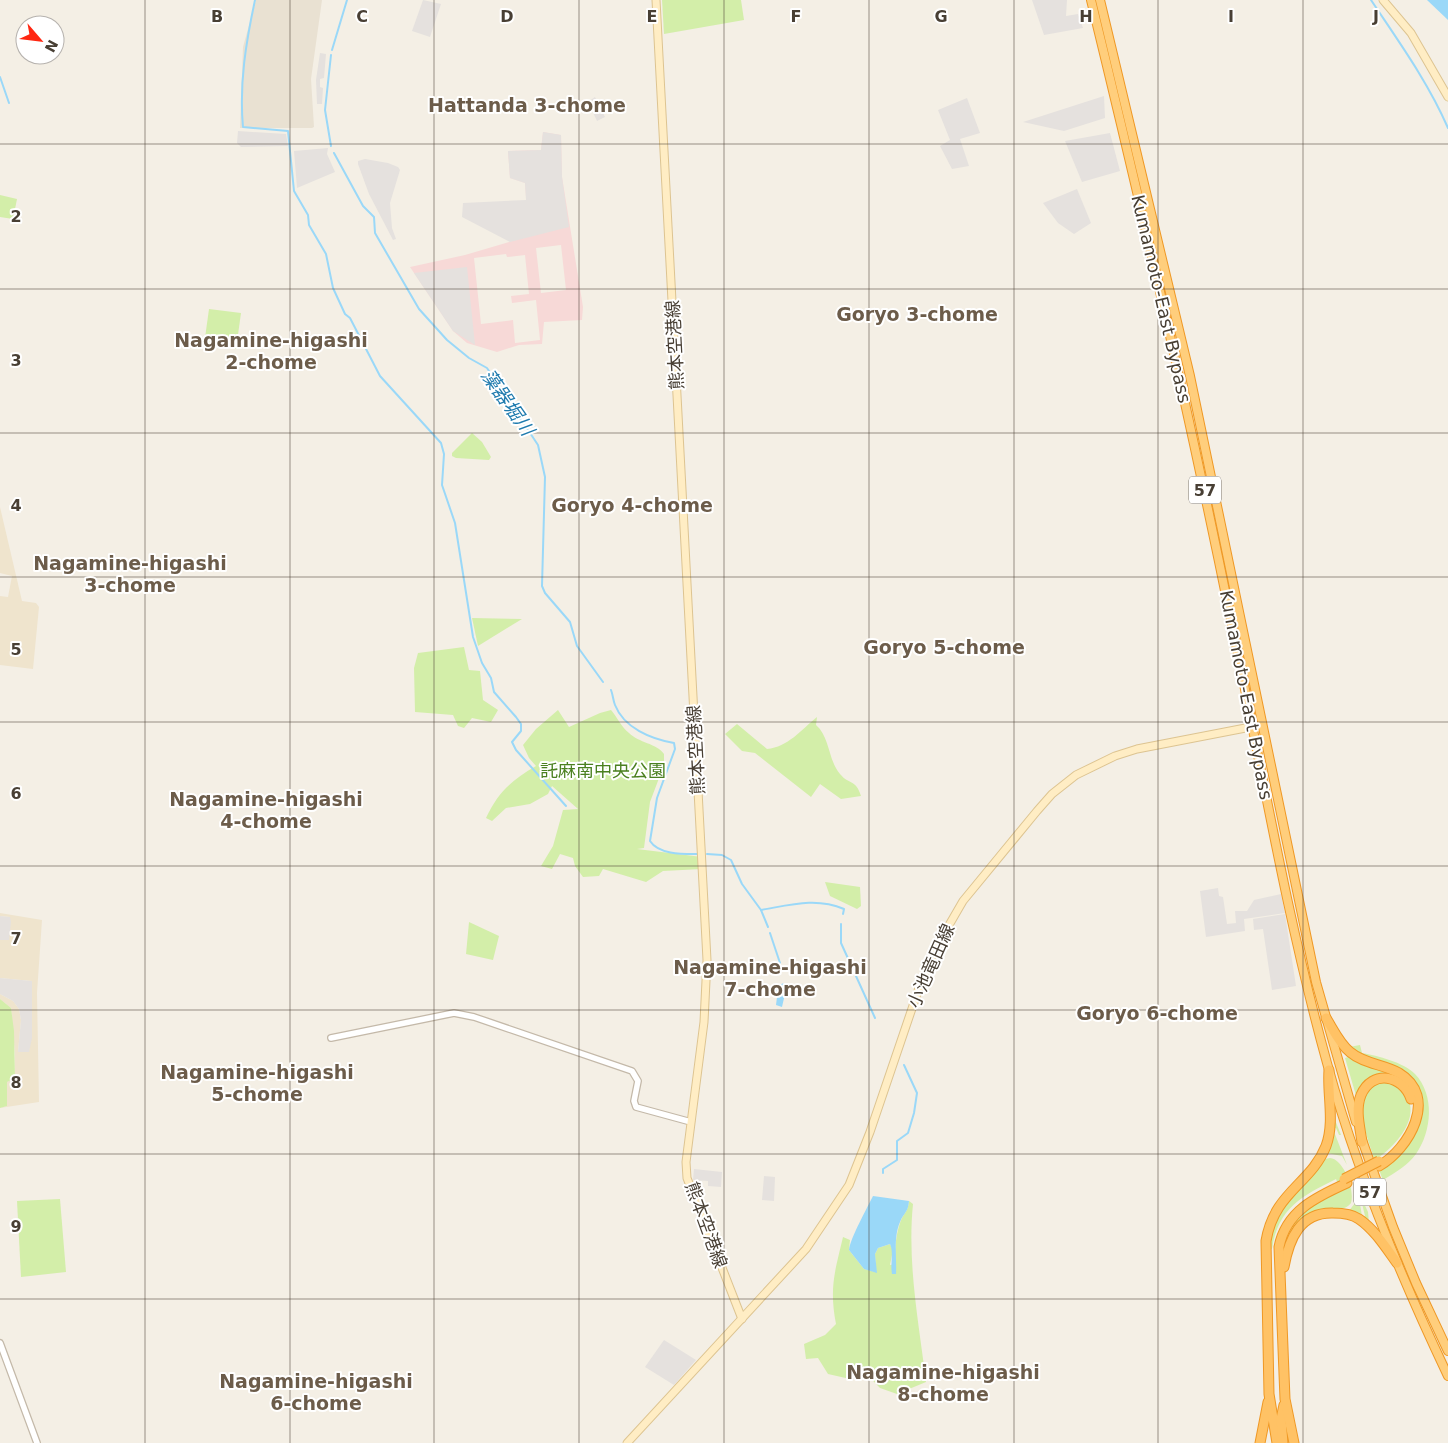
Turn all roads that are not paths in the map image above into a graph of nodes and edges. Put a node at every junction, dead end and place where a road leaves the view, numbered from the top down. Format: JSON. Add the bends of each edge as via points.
{"nodes":[{"id":1,"x":656,"y":0,"type":"edge"},
{"id":2,"x":1091,"y":0,"type":"edge"},
{"id":3,"x":1100,"y":0,"type":"edge"},
{"id":4,"x":1382,"y":0,"type":"edge"},
{"id":5,"x":1448,"y":97,"type":"edge"},
{"id":6,"x":1257,"y":726,"type":"junction"},
{"id":7,"x":1326,"y":1018,"type":"junction"},
{"id":8,"x":331,"y":1038,"type":"dead end"},
{"id":9,"x":1329,"y":1070,"type":"junction"},
{"id":10,"x":691,"y":1122,"type":"junction"},
{"id":11,"x":1362,"y":1142,"type":"junction"},
{"id":12,"x":1379,"y":1164,"type":"junction"},
{"id":13,"x":1346,"y":1181,"type":"junction"},
{"id":14,"x":1397,"y":1263,"type":"junction"},
{"id":15,"x":1267,"y":1270,"type":"junction"},
{"id":16,"x":1281,"y":1282,"type":"junction"},
{"id":17,"x":742,"y":1320,"type":"junction"},
{"id":18,"x":0,"y":1343,"type":"edge"},
{"id":19,"x":1448,"y":1350,"type":"edge"},
{"id":20,"x":1448,"y":1376,"type":"edge"},
{"id":21,"x":1270,"y":1394,"type":"junction"},
{"id":22,"x":1285,"y":1400,"type":"junction"},
{"id":23,"x":37,"y":1443,"type":"edge"},
{"id":24,"x":627,"y":1443,"type":"edge"},
{"id":25,"x":1260,"y":1443,"type":"edge"},
{"id":26,"x":1277,"y":1443,"type":"edge"},
{"id":27,"x":1283,"y":1443,"type":"edge"},
{"id":28,"x":1294,"y":1443,"type":"edge"}],
"edges":[{"from":1,"to":10,"type":"main road","name":"熊本空港線","via":[[707,960],[704,1022]]},
{"from":2,"to":6,"type":"highway","name":"Kumamoto-East Bypass","number":"57","via":[[1122,124]]},
{"from":3,"to":6,"type":"highway","name":"Kumamoto-East Bypass","number":"57","via":[[1190,376]]},
{"from":4,"to":5,"type":"main road","via":[[1411,33]]},
{"from":6,"to":7,"type":"highway","name":"Kumamoto-East Bypass","number":"57"},
{"from":6,"to":9,"type":"highway","name":"Kumamoto-East Bypass","number":"57","via":[[1306,983]]},
{"from":6,"to":17,"type":"main road","name":"小池竜田線","via":[[1114,756],[1076,775],[1052,794],[963,901],[934,951],[849,1185],[806,1249]]},
{"from":7,"to":11,"type":"highway","name":"Kumamoto-East Bypass","number":"57"},
{"from":7,"to":12,"type":"highway","via":[[1349,1051],[1366,1062],[1400,1073],[1416,1094],[1418,1112],[1412,1132],[1401,1149]]},
{"from":8,"to":10,"type":"street","via":[[454,1013],[474,1017],[632,1072],[638,1080],[636,1107]]},
{"from":9,"to":14,"type":"highway","name":"Kumamoto-East Bypass","number":"57"},
{"from":9,"to":15,"type":"highway","via":[[1330,1122],[1326,1144],[1315,1164],[1287,1194],[1273,1216],[1266,1241]]},
{"from":10,"to":17,"type":"main road","name":"熊本空港線","via":[[687,1178]]},
{"from":11,"to":12,"type":"highway","via":[[1358,1112],[1361,1095],[1370,1083],[1380,1078],[1398,1081],[1410,1094],[1412,1118],[1401,1142]]},
{"from":11,"to":19,"type":"highway","name":"Kumamoto-East Bypass","number":"57","via":[[1409,1267]]},
{"from":12,"to":13,"type":"highway"},
{"from":13,"to":15,"type":"highway","via":[[1311,1195],[1286,1216],[1278,1229]]},
{"from":13,"to":16,"type":"highway","via":[[1312,1200],[1286,1226],[1279,1247]]},
{"from":14,"to":16,"type":"highway","via":[[1360,1219],[1342,1213],[1326,1213],[1310,1218],[1296,1230],[1287,1249]]},
{"from":14,"to":20,"type":"highway","name":"Kumamoto-East Bypass","number":"57"},
{"from":15,"to":21,"type":"highway"},
{"from":16,"to":22,"type":"highway"},
{"from":17,"to":24,"type":"main road"},
{"from":18,"to":23,"type":"street"},
{"from":21,"to":25,"type":"highway"},
{"from":21,"to":26,"type":"highway"},
{"from":22,"to":27,"type":"highway"},
{"from":22,"to":28,"type":"highway"}]}
